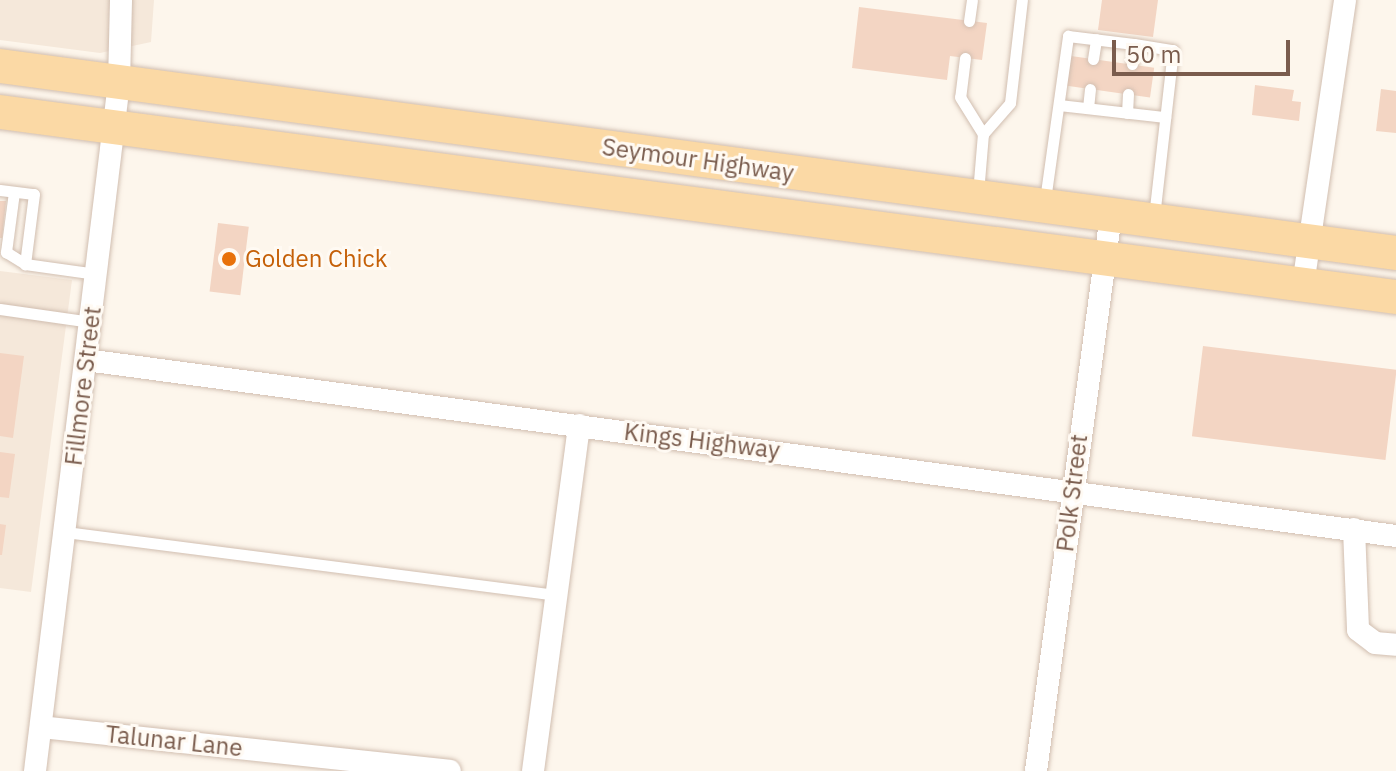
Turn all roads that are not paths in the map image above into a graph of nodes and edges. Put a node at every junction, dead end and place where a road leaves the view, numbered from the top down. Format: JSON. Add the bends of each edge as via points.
{"nodes":[{"id":1,"x":121,"y":0,"type":"edge"},
{"id":2,"x":972,"y":0,"type":"edge"},
{"id":3,"x":1022,"y":0,"type":"edge"},
{"id":4,"x":1345,"y":0,"type":"edge"},
{"id":5,"x":969,"y":21,"type":"dead end"},
{"id":6,"x":1096,"y":39,"type":"junction"},
{"id":7,"x":1134,"y":44,"type":"junction"},
{"id":8,"x":965,"y":58,"type":"dead end"},
{"id":9,"x":1093,"y":59,"type":"dead end"},
{"id":10,"x":1132,"y":64,"type":"dead end"},
{"id":11,"x":0,"y":66,"type":"edge"},
{"id":12,"x":119,"y":83,"type":"junction"},
{"id":13,"x":1090,"y":89,"type":"dead end"},
{"id":14,"x":1128,"y":94,"type":"dead end"},
{"id":15,"x":1059,"y":105,"type":"junction"},
{"id":16,"x":1088,"y":108,"type":"junction"},
{"id":17,"x":0,"y":112,"type":"edge"},
{"id":18,"x":1127,"y":113,"type":"junction"},
{"id":19,"x":1165,"y":117,"type":"junction"},
{"id":20,"x":113,"y":126,"type":"junction"},
{"id":21,"x":983,"y":134,"type":"junction"},
{"id":22,"x":612,"y":149,"type":"junction"},
{"id":23,"x":0,"y":190,"type":"edge"},
{"id":24,"x":14,"y":192,"type":"junction"},
{"id":25,"x":606,"y":192,"type":"junction"},
{"id":26,"x":978,"y":197,"type":"junction"},
{"id":27,"x":1044,"y":206,"type":"junction"},
{"id":28,"x":1111,"y":215,"type":"junction"},
{"id":29,"x":1153,"y":220,"type":"junction"},
{"id":30,"x":1310,"y":241,"type":"junction"},
{"id":31,"x":1396,"y":253,"type":"edge"},
{"id":32,"x":1104,"y":259,"type":"junction"},
{"id":33,"x":25,"y":264,"type":"junction"},
{"id":34,"x":96,"y":274,"type":"junction"},
{"id":35,"x":1303,"y":285,"type":"junction"},
{"id":36,"x":1396,"y":297,"type":"edge"},
{"id":37,"x":0,"y":309,"type":"edge"},
{"id":38,"x":91,"y":322,"type":"junction"},
{"id":39,"x":86,"y":360,"type":"junction"},
{"id":40,"x":579,"y":425,"type":"junction"},
{"id":41,"x":1072,"y":489,"type":"junction"},
{"id":42,"x":1354,"y":529,"type":"junction"},
{"id":43,"x":65,"y":532,"type":"junction"},
{"id":44,"x":1396,"y":536,"type":"edge"},
{"id":45,"x":556,"y":595,"type":"junction"},
{"id":46,"x":1396,"y":645,"type":"edge"},
{"id":47,"x":41,"y":727,"type":"junction"},
{"id":48,"x":35,"y":771,"type":"edge"},
{"id":49,"x":450,"y":771,"type":"edge"},
{"id":50,"x":533,"y":771,"type":"edge"},
{"id":51,"x":1036,"y":771,"type":"edge"}],
"edges":[{"from":1,"to":12,"type":"street","name":"Fillmore Street"},
{"from":2,"to":5,"type":"lane"},
{"from":3,"to":21,"type":"lane","via":[[1010,103]]},
{"from":4,"to":30,"type":"street"},
{"from":6,"to":7,"type":"lane"},
{"from":6,"to":9,"type":"lane"},
{"from":6,"to":15,"type":"lane","via":[[1068,36]]},
{"from":7,"to":10,"type":"lane"},
{"from":7,"to":19,"type":"lane","via":[[1173,50]]},
{"from":8,"to":21,"type":"lane","via":[[960,97]]},
{"from":11,"to":12,"type":"main road","name":"Seymour Highway"},
{"from":12,"to":20,"type":"street","name":"Fillmore Street"},
{"from":12,"to":22,"type":"main road","name":"Seymour Highway"},
{"from":13,"to":16,"type":"lane"},
{"from":14,"to":18,"type":"lane"},
{"from":15,"to":16,"type":"lane"},
{"from":15,"to":27,"type":"lane"},
{"from":16,"to":18,"type":"lane"},
{"from":17,"to":20,"type":"main road","name":"Seymour Highway"},
{"from":18,"to":19,"type":"lane"},
{"from":19,"to":29,"type":"lane"},
{"from":20,"to":25,"type":"main road","name":"Seymour Highway"},
{"from":20,"to":34,"type":"street","name":"Fillmore Street"},
{"from":21,"to":26,"type":"lane"},
{"from":22,"to":25,"type":"main road"},
{"from":22,"to":26,"type":"main road","name":"Seymour Highway"},
{"from":23,"to":24,"type":"lane"},
{"from":24,"to":33,"type":"lane","via":[[6,252]]},
{"from":24,"to":33,"type":"lane","via":[[34,194]]},
{"from":25,"to":32,"type":"main road","name":"Seymour Highway"},
{"from":26,"to":27,"type":"main road","name":"Seymour Highway"},
{"from":27,"to":28,"type":"main road","name":"Seymour Highway"},
{"from":28,"to":29,"type":"main road","name":"Seymour Highway"},
{"from":28,"to":32,"type":"street","name":"Polk Street"},
{"from":29,"to":30,"type":"main road","name":"Seymour Highway"},
{"from":30,"to":31,"type":"main road","name":"Seymour Highway"},
{"from":30,"to":35,"type":"street"},
{"from":32,"to":35,"type":"main road","name":"Seymour Highway"},
{"from":32,"to":41,"type":"street","name":"Polk Street"},
{"from":33,"to":34,"type":"lane"},
{"from":34,"to":38,"type":"street","name":"Fillmore Street"},
{"from":35,"to":36,"type":"main road","name":"Seymour Highway"},
{"from":37,"to":38,"type":"lane"},
{"from":38,"to":39,"type":"street","name":"Fillmore Street"},
{"from":39,"to":40,"type":"street","name":"Kings Highway"},
{"from":39,"to":43,"type":"street","name":"Fillmore Street"},
{"from":40,"to":41,"type":"street","name":"Kings Highway"},
{"from":40,"to":45,"type":"street"},
{"from":41,"to":42,"type":"street","name":"Kings Highway"},
{"from":41,"to":51,"type":"street","name":"Polk Street"},
{"from":42,"to":44,"type":"street","name":"Kings Highway"},
{"from":42,"to":46,"type":"street","via":[[1358,630],[1375,643]]},
{"from":43,"to":45,"type":"lane"},
{"from":43,"to":47,"type":"street","name":"Fillmore Street"},
{"from":45,"to":50,"type":"street"},
{"from":47,"to":48,"type":"street","name":"Fillmore Street"},
{"from":47,"to":49,"type":"street","name":"Talunar Lane"}]}
